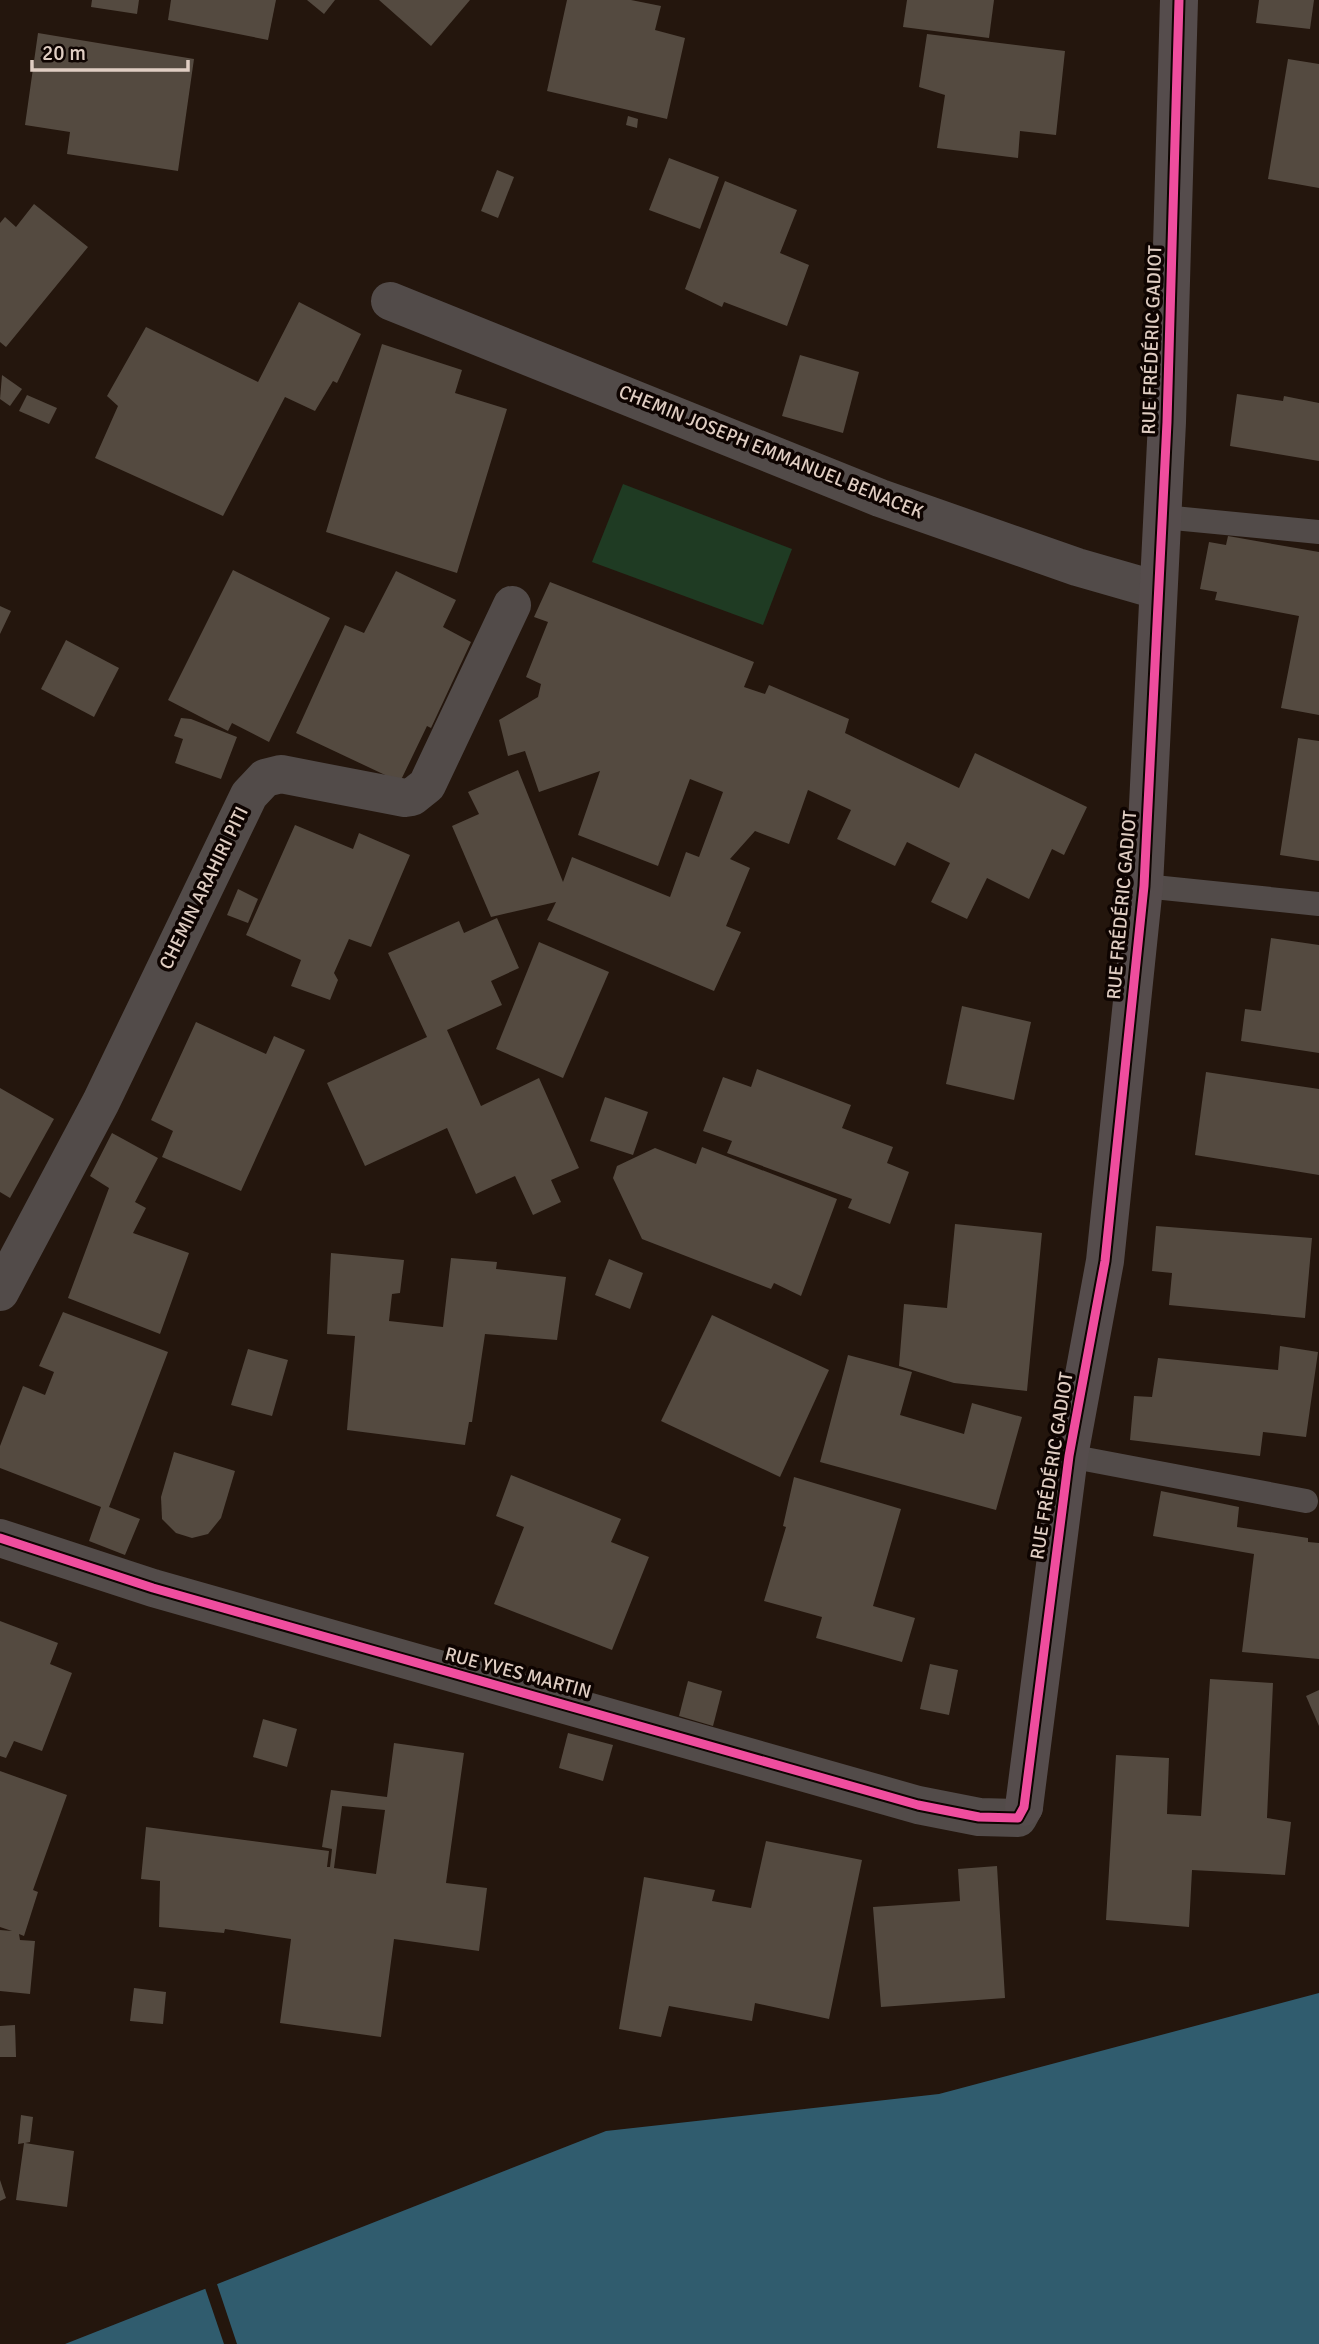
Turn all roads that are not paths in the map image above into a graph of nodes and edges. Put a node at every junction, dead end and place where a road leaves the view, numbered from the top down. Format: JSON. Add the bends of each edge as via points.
{"nodes":[{"id":1,"x":1179,"y":0,"type":"edge"},
{"id":2,"x":390,"y":301,"type":"dead end"},
{"id":3,"x":1163,"y":517,"type":"junction"},
{"id":4,"x":1319,"y":532,"type":"edge"},
{"id":5,"x":1157,"y":590,"type":"junction"},
{"id":6,"x":512,"y":605,"type":"dead end"},
{"id":7,"x":1144,"y":886,"type":"junction"},
{"id":8,"x":1319,"y":904,"type":"edge"},
{"id":9,"x":0,"y":1292,"type":"edge"},
{"id":10,"x":1069,"y":1456,"type":"junction"},
{"id":11,"x":1306,"y":1502,"type":"dead end"},
{"id":12,"x":0,"y":1538,"type":"edge"},
{"id":13,"x":1024,"y":1807,"type":"joint"}],
"edges":[{"from":1,"to":3,"type":"street","name":"RUE FRÉDÉRIC GADIOT"},
{"from":2,"to":5,"type":"street","name":"CHEMIN JOSEPH EMMANUEL BENACEK","via":[[880,498]]},
{"from":3,"to":4,"type":"lane"},
{"from":3,"to":5,"type":"street","name":"RUE FRÉDÉRIC GADIOT"},
{"from":5,"to":7,"type":"street","name":"RUE FRÉDÉRIC GADIOT"},
{"from":6,"to":9,"type":"street","name":"CHEMIN ARAHIRI PITI","via":[[448,742],[426,785],[415,795],[405,798],[281,774],[265,778],[249,795],[101,1102]]},
{"from":7,"to":8,"type":"lane"},
{"from":7,"to":10,"type":"street","name":"RUE FRÉDÉRIC GADIOT","via":[[1105,1261]]},
{"from":10,"to":11,"type":"lane"},
{"from":10,"to":13,"type":"street","name":"RUE FRÉDÉRIC GADIOT"},
{"from":12,"to":13,"type":"street","name":"RUE YVES MARTIN","via":[[206,1603],[919,1805],[979,1817],[1018,1818]]}]}
